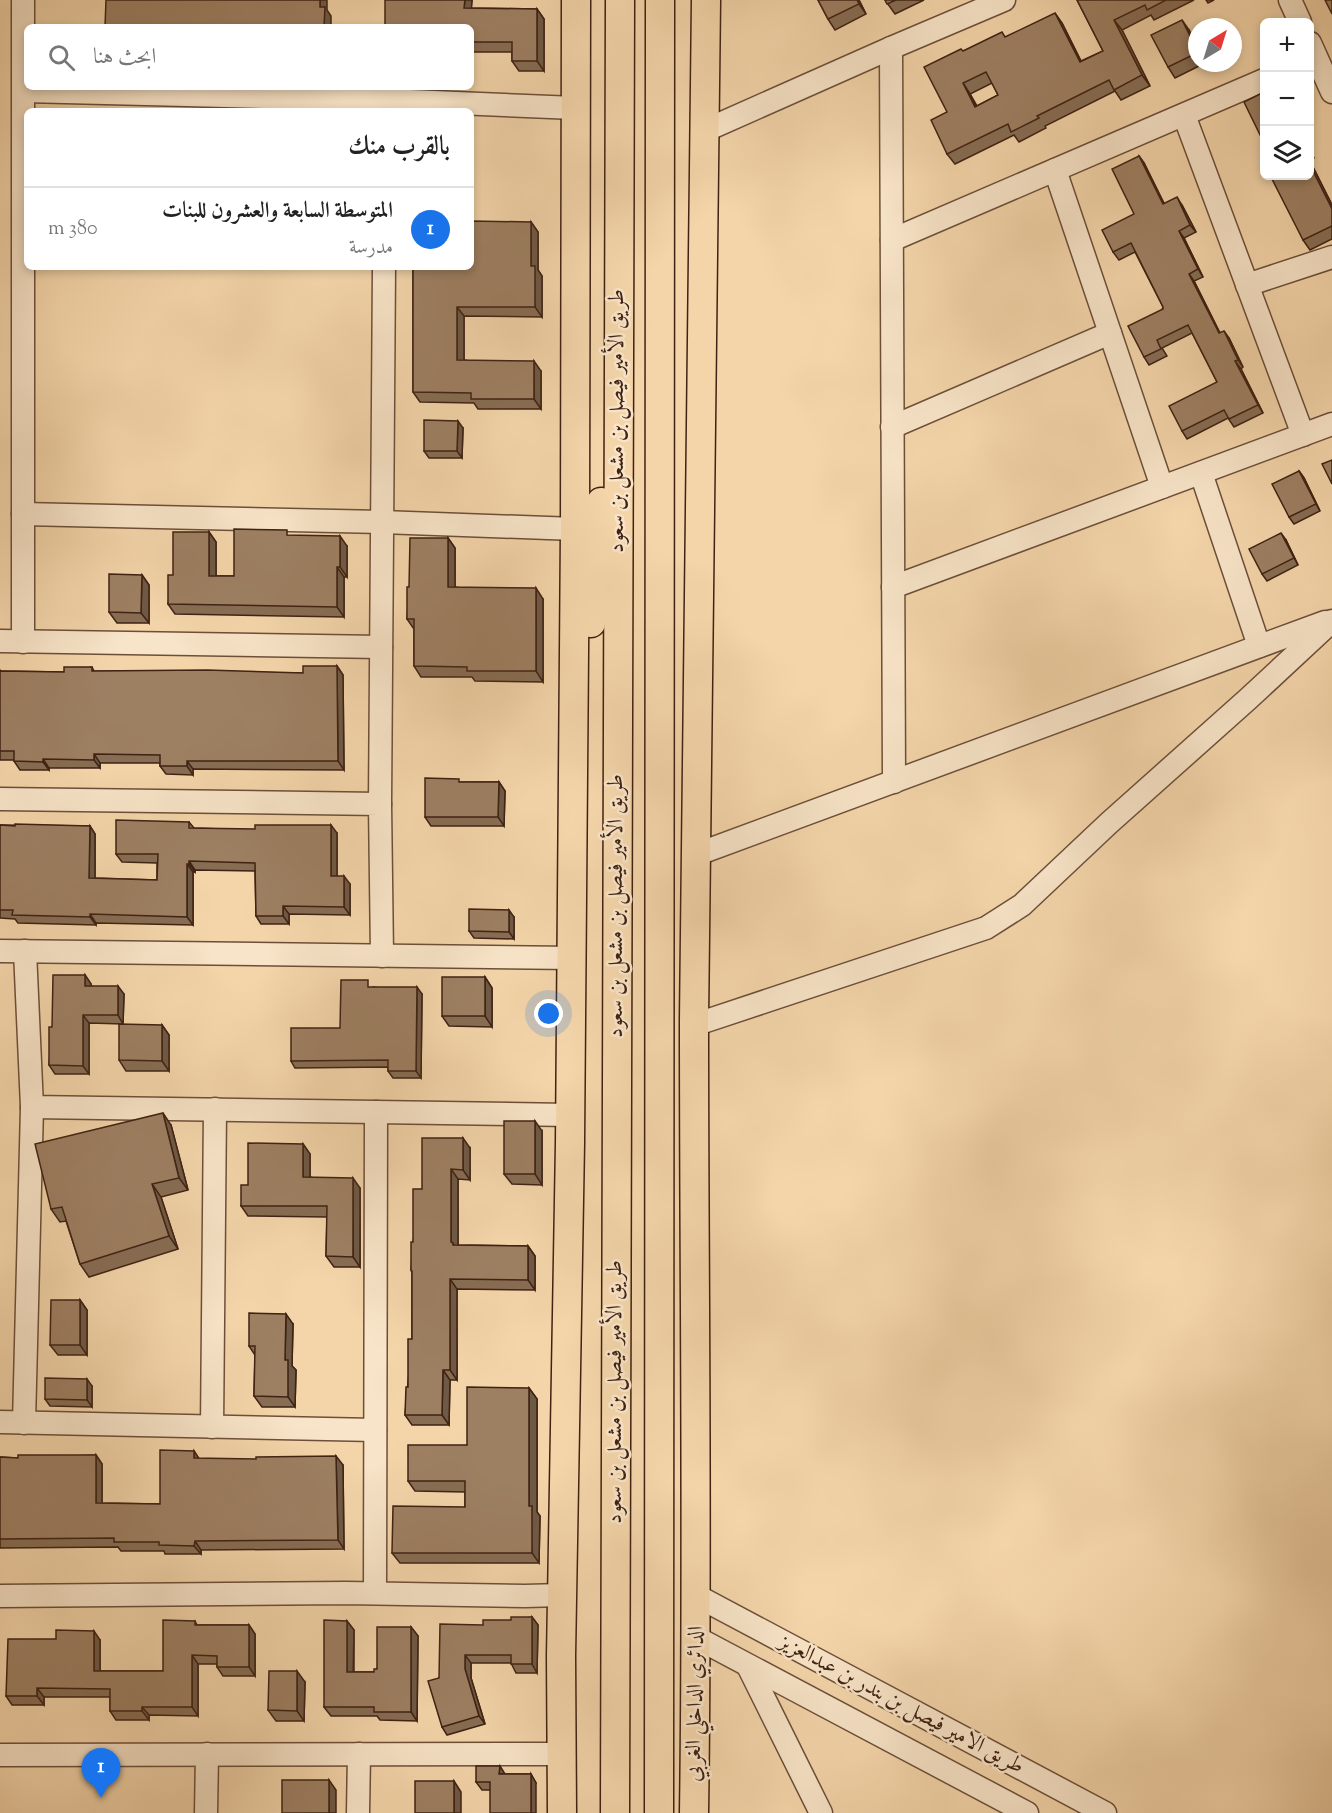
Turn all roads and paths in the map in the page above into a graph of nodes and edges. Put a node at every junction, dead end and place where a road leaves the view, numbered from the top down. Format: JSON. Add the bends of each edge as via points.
{"nodes":[{"id":1,"x":23,"y":0,"type":"edge"},
{"id":2,"x":576,"y":0,"type":"edge"},
{"id":3,"x":590,"y":0,"type":"edge"},
{"id":4,"x":620,"y":0,"type":"edge"},
{"id":5,"x":660,"y":0,"type":"edge"},
{"id":6,"x":706,"y":0,"type":"edge"},
{"id":7,"x":1004,"y":0,"type":"edge"},
{"id":8,"x":1290,"y":0,"type":"edge"},
{"id":9,"x":1298,"y":18,"type":"edge"},
{"id":10,"x":891,"y":48,"type":"junction"},
{"id":11,"x":1314,"y":58,"type":"edge"},
{"id":12,"x":1260,"y":82,"type":"edge"},
{"id":13,"x":24,"y":91,"type":"junction"},
{"id":14,"x":1332,"y":92,"type":"edge"},
{"id":15,"x":386,"y":106,"type":"edge"},
{"id":16,"x":24,"y":108,"type":"edge"},
{"id":17,"x":575,"y":108,"type":"junction"},
{"id":18,"x":1184,"y":114,"type":"junction"},
{"id":19,"x":704,"y":131,"type":"junction"},
{"id":20,"x":1055,"y":170,"type":"junction"},
{"id":21,"x":891,"y":240,"type":"junction"},
{"id":22,"x":1332,"y":257,"type":"edge"},
{"id":23,"x":25,"y":270,"type":"edge"},
{"id":24,"x":384,"y":270,"type":"edge"},
{"id":25,"x":1247,"y":285,"type":"junction"},
{"id":26,"x":660,"y":288,"type":"junction"},
{"id":27,"x":618,"y":309,"type":"junction"},
{"id":28,"x":1110,"y":333,"type":"junction"},
{"id":29,"x":1332,"y":424,"type":"edge"},
{"id":30,"x":892,"y":427,"type":"junction"},
{"id":31,"x":1303,"y":435,"type":"junction"},
{"id":32,"x":1201,"y":473,"type":"junction"},
{"id":33,"x":1162,"y":487,"type":"junction"},
{"id":34,"x":23,"y":514,"type":"junction"},
{"id":35,"x":382,"y":522,"type":"junction"},
{"id":36,"x":575,"y":529,"type":"junction"},
{"id":37,"x":893,"y":587,"type":"junction"},
{"id":38,"x":1332,"y":620,"type":"edge"},
{"id":39,"x":0,"y":641,"type":"edge"},
{"id":40,"x":23,"y":642,"type":"junction"},
{"id":41,"x":1259,"y":646,"type":"junction"},
{"id":42,"x":381,"y":647,"type":"junction"},
{"id":43,"x":696,"y":706,"type":"junction"},
{"id":44,"x":894,"y":782,"type":"junction"},
{"id":45,"x":0,"y":799,"type":"edge"},
{"id":46,"x":380,"y":804,"type":"junction"},
{"id":47,"x":571,"y":851,"type":"junction"},
{"id":48,"x":695,"y":855,"type":"junction"},
{"id":49,"x":0,"y":951,"type":"edge"},
{"id":50,"x":25,"y":951,"type":"junction"},
{"id":51,"x":381,"y":956,"type":"junction"},
{"id":52,"x":572,"y":958,"type":"junction"},
{"id":53,"x":694,"y":1024,"type":"junction"},
{"id":54,"x":32,"y":1107,"type":"junction"},
{"id":55,"x":215,"y":1109,"type":"junction"},
{"id":56,"x":376,"y":1112,"type":"junction"},
{"id":57,"x":570,"y":1114,"type":"junction"},
{"id":58,"x":659,"y":1296,"type":"junction"},
{"id":59,"x":0,"y":1422,"type":"edge"},
{"id":60,"x":24,"y":1423,"type":"junction"},
{"id":61,"x":212,"y":1427,"type":"junction"},
{"id":62,"x":375,"y":1430,"type":"junction"},
{"id":63,"x":375,"y":1593,"type":"junction"},
{"id":64,"x":562,"y":1595,"type":"junction"},
{"id":65,"x":0,"y":1596,"type":"edge"},
{"id":66,"x":697,"y":1596,"type":"junction"},
{"id":67,"x":773,"y":1637,"type":"junction"},
{"id":68,"x":697,"y":1638,"type":"junction"},
{"id":69,"x":740,"y":1661,"type":"junction"},
{"id":70,"x":207,"y":1754,"type":"junction"},
{"id":71,"x":358,"y":1754,"type":"junction"},
{"id":72,"x":562,"y":1754,"type":"junction"},
{"id":73,"x":0,"y":1755,"type":"edge"},
{"id":74,"x":206,"y":1813,"type":"edge"},
{"id":75,"x":358,"y":1813,"type":"edge"},
{"id":76,"x":562,"y":1813,"type":"edge"},
{"id":77,"x":615,"y":1813,"type":"edge"},
{"id":78,"x":659,"y":1813,"type":"edge"},
{"id":79,"x":694,"y":1813,"type":"edge"},
{"id":80,"x":821,"y":1813,"type":"edge"},
{"id":81,"x":1027,"y":1813,"type":"edge"},
{"id":82,"x":1106,"y":1813,"type":"edge"}],
"edges":[{"from":1,"to":13,"type":"street"},
{"from":2,"to":17,"type":"main road","name":"طريق الأمير فيصل بن مشعل بن سعود"},
{"from":3,"to":17,"type":"main road"},
{"from":4,"to":27,"type":"main road","name":"طريق الأمير فيصل بن مشعل بن سعود"},
{"from":5,"to":26,"type":"main road","name":"طريق الأمير فيصل بن مشعل بن سعود"},
{"from":6,"to":19,"type":"main road"},
{"from":7,"to":10,"type":"street"},
{"from":8,"to":9,"type":"street"},
{"from":10,"to":19,"type":"street"},
{"from":10,"to":21,"type":"street"},
{"from":11,"to":14,"type":"street"},
{"from":12,"to":18,"type":"street"},
{"from":13,"to":15,"type":"street"},
{"from":13,"to":16,"type":"street"},
{"from":15,"to":17,"type":"street"},
{"from":17,"to":36,"type":"main road","name":"طريق الأمير فيصل بن مشعل بن سعود"},
{"from":18,"to":20,"type":"street"},
{"from":18,"to":25,"type":"street"},
{"from":19,"to":43,"type":"main road"},
{"from":20,"to":21,"type":"street"},
{"from":20,"to":28,"type":"street"},
{"from":21,"to":30,"type":"street"},
{"from":22,"to":25,"type":"street"},
{"from":23,"to":34,"type":"street"},
{"from":24,"to":35,"type":"street"},
{"from":25,"to":31,"type":"street"},
{"from":26,"to":43,"type":"main road"},
{"from":26,"to":58,"type":"main road","name":"طريق الأمير فيصل بن مشعل بن سعود"},
{"from":27,"to":47,"type":"main road"},
{"from":27,"to":77,"type":"main road","name":"طريق الأمير فيصل بن مشعل بن سعود"},
{"from":28,"to":30,"type":"street"},
{"from":28,"to":33,"type":"street"},
{"from":29,"to":31,"type":"street"},
{"from":30,"to":37,"type":"street"},
{"from":31,"to":32,"type":"street"},
{"from":32,"to":33,"type":"street"},
{"from":32,"to":41,"type":"street"},
{"from":33,"to":37,"type":"street"},
{"from":34,"to":35,"type":"street"},
{"from":34,"to":40,"type":"street"},
{"from":35,"to":36,"type":"street"},
{"from":35,"to":42,"type":"street"},
{"from":36,"to":47,"type":"main road","name":"طريق الأمير فيصل بن مشعل بن سعود"},
{"from":37,"to":44,"type":"street"},
{"from":38,"to":41,"type":"street"},
{"from":38,"to":53,"type":"street","via":[[1022,905],[1004,917],[986,928]]},
{"from":39,"to":40,"type":"street"},
{"from":40,"to":42,"type":"street"},
{"from":41,"to":44,"type":"street"},
{"from":42,"to":46,"type":"street"},
{"from":43,"to":48,"type":"main road"},
{"from":44,"to":48,"type":"street"},
{"from":45,"to":46,"type":"street"},
{"from":46,"to":51,"type":"street"},
{"from":47,"to":52,"type":"main road","name":"طريق الأمير فيصل بن مشعل بن سعود"},
{"from":48,"to":53,"type":"main road"},
{"from":49,"to":50,"type":"street"},
{"from":50,"to":51,"type":"street"},
{"from":50,"to":54,"type":"street"},
{"from":51,"to":52,"type":"street"},
{"from":52,"to":57,"type":"main road","name":"طريق الأمير فيصل بن مشعل بن سعود"},
{"from":53,"to":58,"type":"main road"},
{"from":53,"to":66,"type":"main road","name":"الدائري الداخلي الغربي"},
{"from":54,"to":55,"type":"street"},
{"from":54,"to":60,"type":"street"},
{"from":55,"to":56,"type":"street"},
{"from":55,"to":61,"type":"street"},
{"from":56,"to":57,"type":"street"},
{"from":56,"to":62,"type":"street"},
{"from":57,"to":64,"type":"main road","name":"طريق الأمير فيصل بن مشعل بن سعود"},
{"from":58,"to":78,"type":"main road","name":"طريق الأمير فيصل بن مشعل بن سعود"},
{"from":59,"to":60,"type":"street"},
{"from":60,"to":61,"type":"street"},
{"from":61,"to":62,"type":"street"},
{"from":62,"to":63,"type":"street"},
{"from":63,"to":64,"type":"street"},
{"from":63,"to":65,"type":"street"},
{"from":64,"to":72,"type":"main road","name":"طريق الأمير فيصل بن مشعل بن سعود"},
{"from":66,"to":67,"type":"street","name":"طريق الامير فيصل بن بندر بن عبدالعزيز"},
{"from":66,"to":68,"type":"main road","name":"الدائري الداخلي الغربي"},
{"from":67,"to":69,"type":"street","via":[[730,1626],[721,1632],[721,1644]]},
{"from":67,"to":82,"type":"street","name":"طريق الامير فيصل بن بندر بن عبدالعزيز"},
{"from":68,"to":69,"type":"street","name":"طريق الامير فيصل بن بندر بن عبدالعزيز"},
{"from":68,"to":79,"type":"main road","name":"الدائري الداخلي الغربي"},
{"from":69,"to":80,"type":"street"},
{"from":69,"to":81,"type":"street","name":"طريق الامير فيصل بن بندر بن عبدالعزيز"},
{"from":70,"to":71,"type":"street"},
{"from":70,"to":73,"type":"street"},
{"from":70,"to":74,"type":"street"},
{"from":71,"to":72,"type":"street"},
{"from":71,"to":75,"type":"street"},
{"from":72,"to":76,"type":"main road","name":"طريق الأمير فيصل بن مشعل بن سعود"}]}
